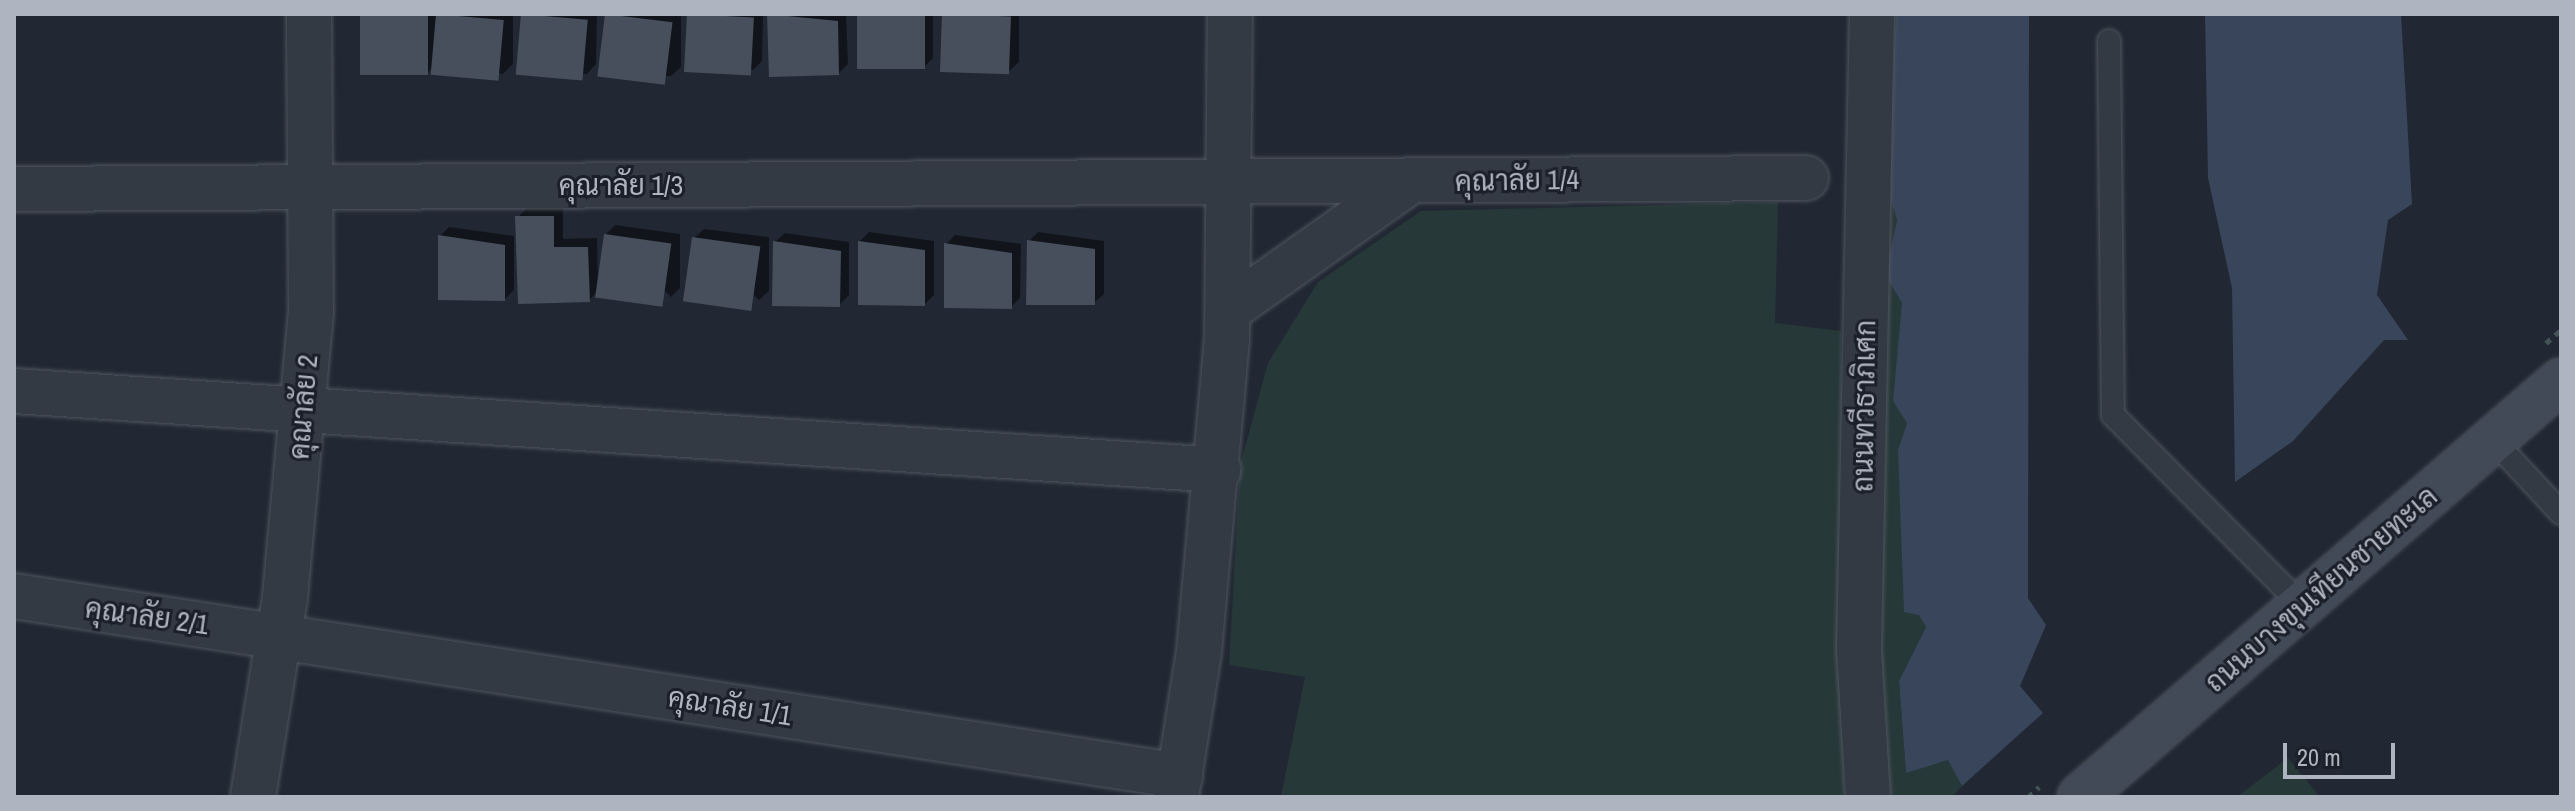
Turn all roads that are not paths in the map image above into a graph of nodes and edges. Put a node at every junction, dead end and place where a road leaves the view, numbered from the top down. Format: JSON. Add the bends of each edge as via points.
{"nodes":[{"id":1,"x":309,"y":14,"type":"edge"},
{"id":2,"x":1230,"y":14,"type":"edge"},
{"id":3,"x":1872,"y":14,"type":"edge"},
{"id":4,"x":2109,"y":41,"type":"dead end"},
{"id":5,"x":1806,"y":178,"type":"dead end"},
{"id":6,"x":1410,"y":181,"type":"junction"},
{"id":7,"x":1229,"y":182,"type":"junction"},
{"id":8,"x":309,"y":187,"type":"junction"},
{"id":9,"x":14,"y":189,"type":"edge"},
{"id":10,"x":1228,"y":310,"type":"junction"},
{"id":11,"x":2561,"y":381,"type":"edge"},
{"id":12,"x":14,"y":391,"type":"edge"},
{"id":13,"x":303,"y":412,"type":"junction"},
{"id":14,"x":2493,"y":440,"type":"junction"},
{"id":15,"x":1218,"y":470,"type":"junction"},
{"id":16,"x":2561,"y":513,"type":"edge"},
{"id":17,"x":14,"y":596,"type":"edge"},
{"id":18,"x":2303,"y":606,"type":"junction"},
{"id":19,"x":279,"y":636,"type":"junction"},
{"id":20,"x":1178,"y":786,"type":"edge"},
{"id":21,"x":253,"y":797,"type":"edge"},
{"id":22,"x":1868,"y":797,"type":"edge"},
{"id":23,"x":2080,"y":797,"type":"edge"}],
"edges":[{"from":1,"to":8,"type":"street","name":"คุณาลัย 2"},
{"from":2,"to":7,"type":"street"},
{"from":3,"to":22,"type":"street","name":"ถนนทวีธาภิเศก","via":[[1859,649]]},
{"from":4,"to":18,"type":"lane","via":[[2113,415]]},
{"from":5,"to":6,"type":"street","name":"คุณาลัย 1/4"},
{"from":6,"to":7,"type":"street","name":"คุณาลัย 1/4"},
{"from":6,"to":10,"type":"street"},
{"from":7,"to":8,"type":"street","name":"คุณาลัย 1/3"},
{"from":7,"to":10,"type":"street"},
{"from":8,"to":9,"type":"street","name":"คุณาลัย 1/3"},
{"from":8,"to":13,"type":"street","name":"คุณาลัย 2"},
{"from":10,"to":15,"type":"street"},
{"from":11,"to":14,"type":"main road","name":"ถนนบางขุนเทียนชายทะเล"},
{"from":12,"to":13,"type":"street"},
{"from":13,"to":15,"type":"street"},
{"from":13,"to":19,"type":"street","name":"คุณาลัย 2"},
{"from":14,"to":16,"type":"lane"},
{"from":14,"to":18,"type":"main road","name":"ถนนบางขุนเทียนชายทะเล"},
{"from":15,"to":20,"type":"street"},
{"from":17,"to":19,"type":"street","name":"คุณาลัย 2/1"},
{"from":18,"to":23,"type":"main road","name":"ถนนบางขุนเทียนชายทะเล"},
{"from":19,"to":20,"type":"street","name":"คุณาลัย 1/1"},
{"from":19,"to":21,"type":"street","name":"คุณาลัย 2"}]}
